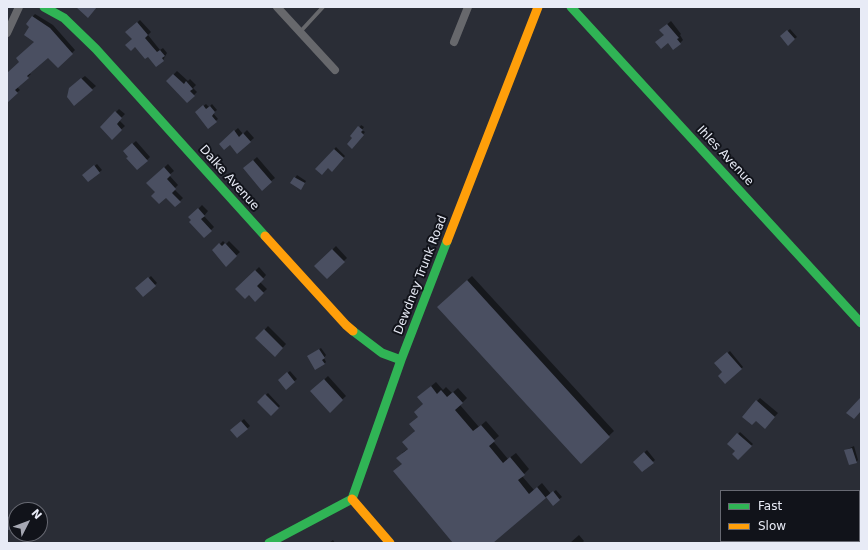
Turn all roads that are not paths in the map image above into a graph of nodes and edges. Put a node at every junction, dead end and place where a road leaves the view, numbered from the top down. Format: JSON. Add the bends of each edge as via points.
{"nodes":[{"id":1,"x":19,"y":7,"type":"edge"},
{"id":2,"x":44,"y":7,"type":"edge"},
{"id":3,"x":276,"y":7,"type":"edge"},
{"id":4,"x":323,"y":7,"type":"edge"},
{"id":5,"x":468,"y":7,"type":"edge"},
{"id":6,"x":538,"y":7,"type":"edge"},
{"id":7,"x":571,"y":7,"type":"edge"},
{"id":8,"x":300,"y":32,"type":"junction"},
{"id":9,"x":7,"y":33,"type":"edge"},
{"id":10,"x":454,"y":42,"type":"dead end"},
{"id":11,"x":335,"y":70,"type":"dead end"},
{"id":12,"x":861,"y":323,"type":"edge"},
{"id":13,"x":401,"y":360,"type":"junction"},
{"id":14,"x":352,"y":499,"type":"junction"},
{"id":15,"x":269,"y":543,"type":"edge"},
{"id":16,"x":390,"y":543,"type":"edge"}],
"edges":[{"from":1,"to":9,"type":"street"},
{"from":2,"to":13,"type":"street","name":"Dalke Avenue","via":[[64,18],[96,48],[346,325],[382,353]]},
{"from":3,"to":8,"type":"street"},
{"from":4,"to":8,"type":"lane"},
{"from":5,"to":10,"type":"street"},
{"from":6,"to":13,"type":"street","name":"Dewdney Trunk Road"},
{"from":7,"to":12,"type":"street","name":"Ihles Avenue"},
{"from":8,"to":11,"type":"street"},
{"from":13,"to":14,"type":"street","name":"Dewdney Trunk Road"},
{"from":14,"to":15,"type":"street"},
{"from":14,"to":16,"type":"street"}]}
